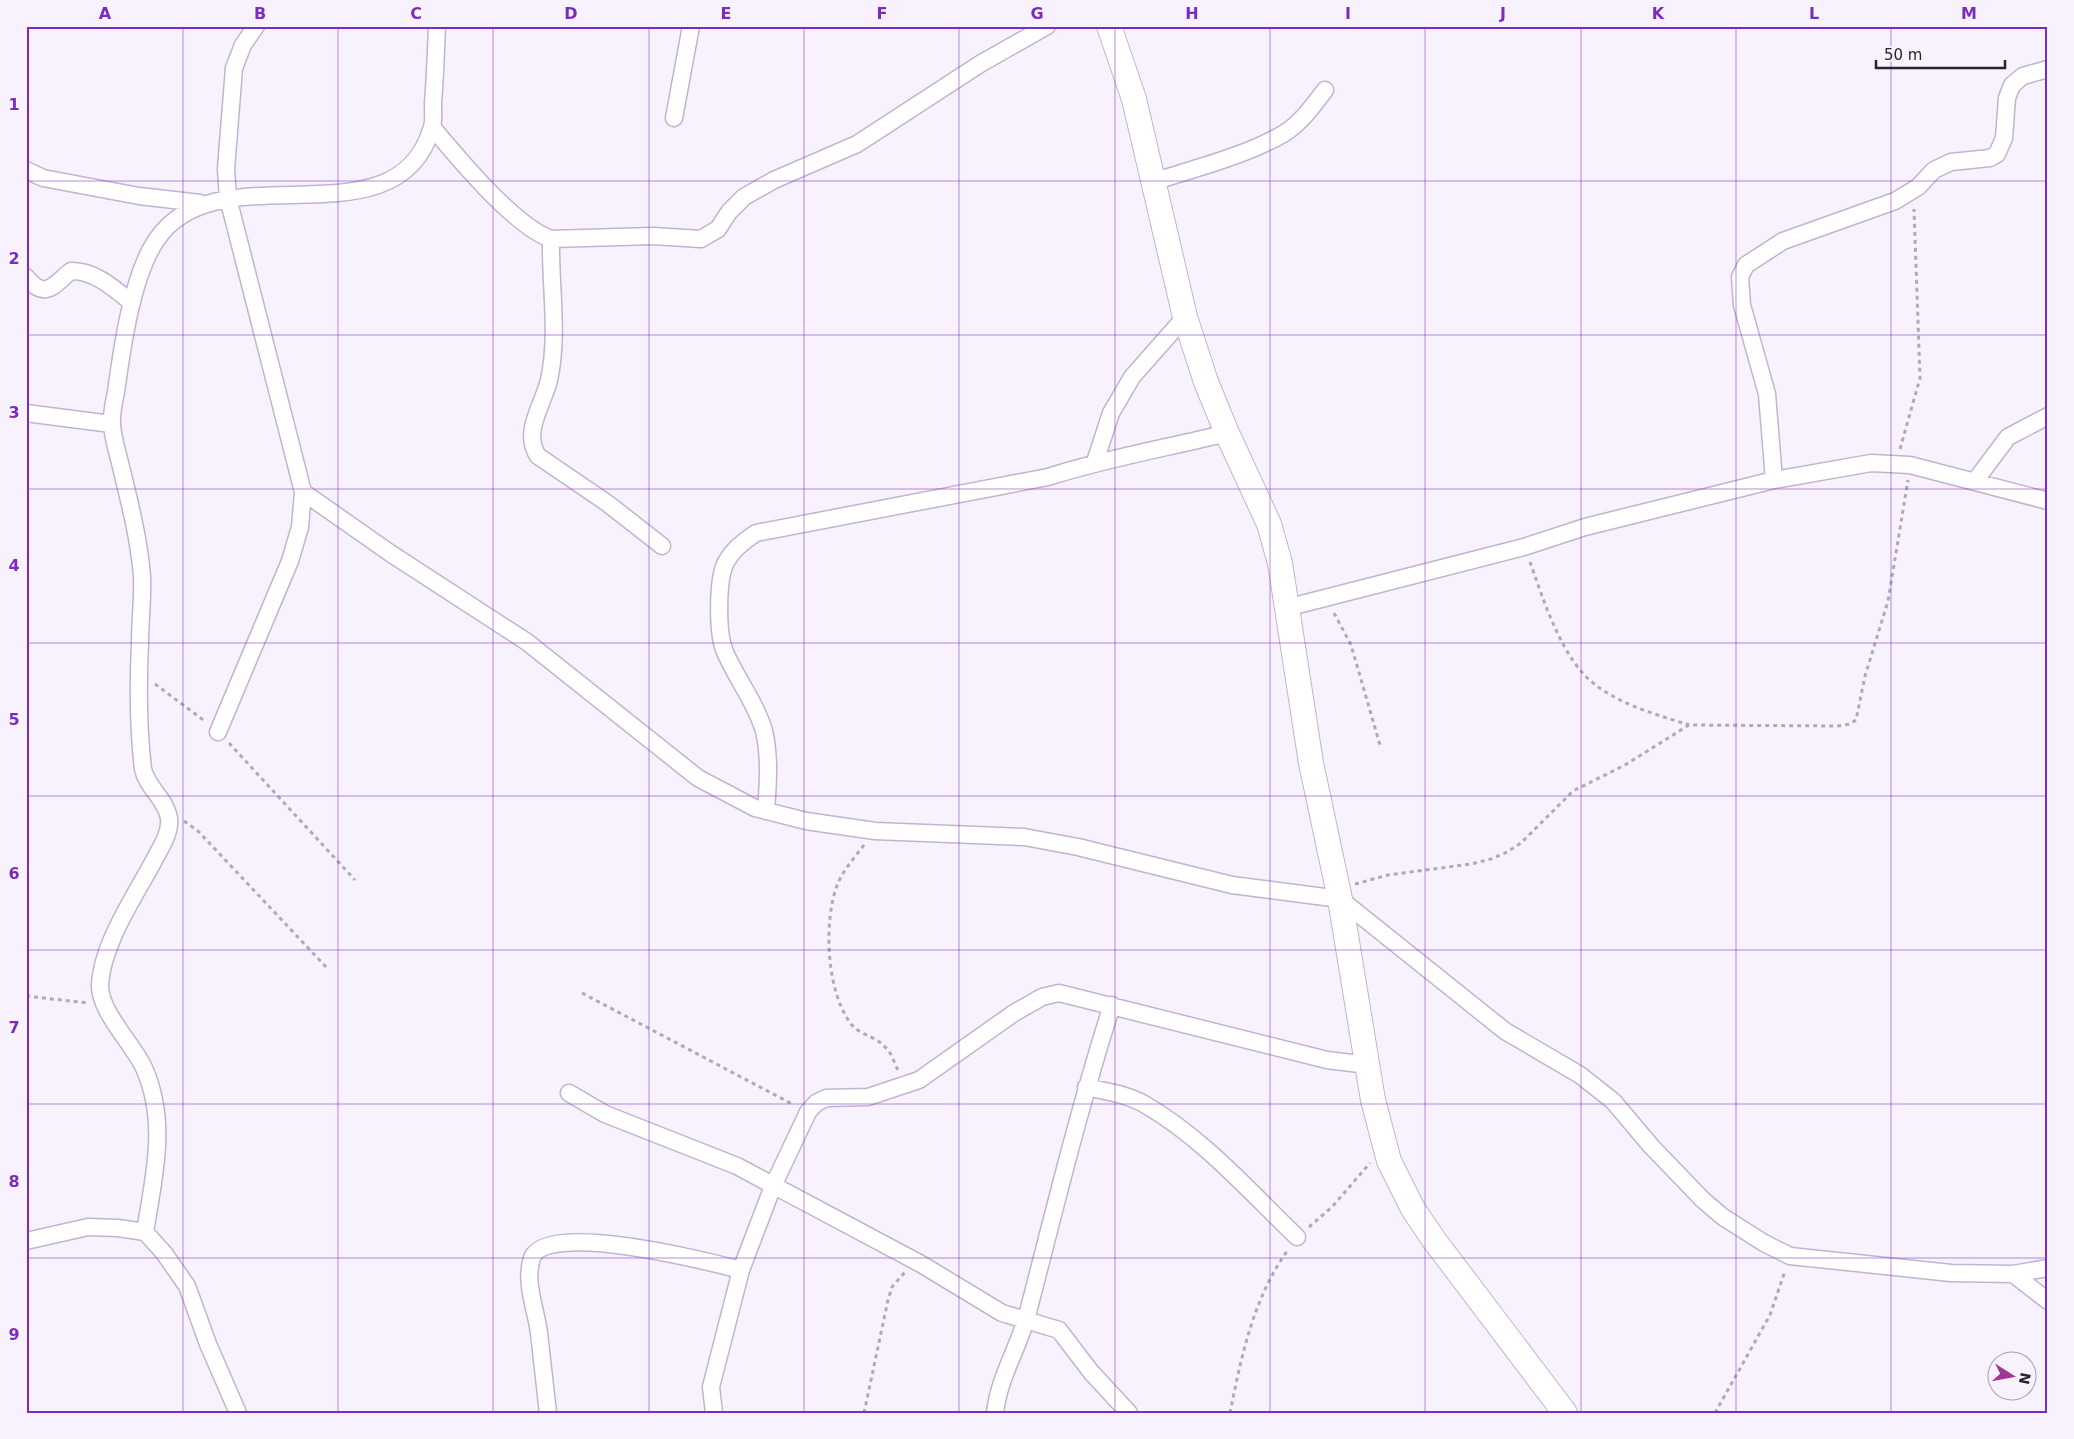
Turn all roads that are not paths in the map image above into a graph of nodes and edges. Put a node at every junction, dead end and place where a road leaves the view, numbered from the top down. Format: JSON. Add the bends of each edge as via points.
{"nodes":[{"id":1,"x":256,"y":26,"type":"edge"},
{"id":2,"x":436,"y":26,"type":"edge"},
{"id":3,"x":691,"y":26,"type":"edge"},
{"id":4,"x":1047,"y":26,"type":"edge"},
{"id":5,"x":1109,"y":26,"type":"edge"},
{"id":6,"x":2048,"y":69,"type":"edge"},
{"id":7,"x":1325,"y":90,"type":"dead end"},
{"id":8,"x":674,"y":118,"type":"dead end"},
{"id":9,"x":432,"y":127,"type":"junction"},
{"id":10,"x":26,"y":170,"type":"edge"},
{"id":11,"x":1153,"y":182,"type":"junction"},
{"id":12,"x":228,"y":198,"type":"junction"},
{"id":13,"x":207,"y":203,"type":"junction"},
{"id":14,"x":551,"y":239,"type":"junction"},
{"id":15,"x":26,"y":277,"type":"edge"},
{"id":16,"x":132,"y":303,"type":"junction"},
{"id":17,"x":1185,"y":317,"type":"junction"},
{"id":18,"x":26,"y":413,"type":"edge"},
{"id":19,"x":2048,"y":416,"type":"edge"},
{"id":20,"x":111,"y":424,"type":"junction"},
{"id":21,"x":1227,"y":433,"type":"junction"},
{"id":22,"x":1095,"y":462,"type":"junction"},
{"id":23,"x":1774,"y":480,"type":"junction"},
{"id":24,"x":1975,"y":482,"type":"junction"},
{"id":25,"x":303,"y":492,"type":"junction"},
{"id":26,"x":2048,"y":501,"type":"edge"},
{"id":27,"x":662,"y":546,"type":"dead end"},
{"id":28,"x":1286,"y":608,"type":"junction"},
{"id":29,"x":218,"y":732,"type":"road end"},
{"id":30,"x":766,"y":811,"type":"junction"},
{"id":31,"x":1339,"y":894,"type":"junction"},
{"id":32,"x":1112,"y":1005,"type":"junction"},
{"id":33,"x":1368,"y":1065,"type":"junction"},
{"id":34,"x":1086,"y":1087,"type":"junction"},
{"id":35,"x":569,"y":1092,"type":"dead end"},
{"id":36,"x":773,"y":1186,"type":"junction"},
{"id":37,"x":145,"y":1232,"type":"junction"},
{"id":38,"x":1297,"y":1237,"type":"road end"},
{"id":39,"x":26,"y":1241,"type":"edge"},
{"id":40,"x":2048,"y":1268,"type":"edge"},
{"id":41,"x":741,"y":1270,"type":"junction"},
{"id":42,"x":2012,"y":1274,"type":"junction"},
{"id":43,"x":2048,"y":1301,"type":"edge"},
{"id":44,"x":1026,"y":1320,"type":"junction"},
{"id":45,"x":238,"y":1413,"type":"edge"},
{"id":46,"x":548,"y":1413,"type":"edge"},
{"id":47,"x":714,"y":1413,"type":"edge"},
{"id":48,"x":995,"y":1413,"type":"edge"},
{"id":49,"x":1129,"y":1413,"type":"edge"},
{"id":50,"x":1565,"y":1413,"type":"edge"}],
"edges":[{"from":1,"to":12,"type":"street","via":[[242,45],[234,68],[226,169]]},
{"from":2,"to":9,"type":"street"},
{"from":3,"to":8,"type":"street"},
{"from":4,"to":14,"type":"street","via":[[980,64],[857,144],[774,180],[744,197],[718,229],[701,238]]},
{"from":5,"to":11,"type":"main road","via":[[1134,99]]},
{"from":6,"to":23,"type":"street","via":[[2023,76],[2012,85],[2007,98],[2004,138],[1997,154],[1990,158],[1951,162],[1934,170],[1918,187],[1895,201],[1783,241],[1746,265],[1740,277],[1742,305],[1767,394]]},
{"from":7,"to":11,"type":"street","via":[[1306,115],[1284,134]]},
{"from":9,"to":12,"type":"street","via":[[418,155],[392,179],[375,187],[331,193]]},
{"from":9,"to":14,"type":"street","via":[[522,223]]},
{"from":10,"to":13,"type":"street","via":[[43,178],[139,196]]},
{"from":11,"to":17,"type":"main road"},
{"from":12,"to":13,"type":"street"},
{"from":12,"to":25,"type":"street"},
{"from":13,"to":16,"type":"street","via":[[184,212],[157,239],[145,260]]},
{"from":14,"to":27,"type":"street","via":[[551,366],[546,391],[533,425],[533,448],[538,456]]},
{"from":15,"to":16,"type":"street","via":[[39,288],[48,288],[55,287],[71,271],[84,271]]},
{"from":16,"to":20,"type":"street"},
{"from":17,"to":21,"type":"main road"},
{"from":17,"to":22,"type":"street","via":[[1132,377],[1111,413]]},
{"from":18,"to":20,"type":"street"},
{"from":19,"to":24,"type":"street","via":[[2008,437]]},
{"from":20,"to":37,"type":"street","via":[[137,531],[142,579],[139,671],[143,768],[145,777],[166,807],[169,827],[116,932],[102,969],[100,988],[104,1004],[144,1067],[158,1113],[154,1174]]},
{"from":21,"to":22,"type":"street"},
{"from":21,"to":28,"type":"main road","via":[[1270,524],[1280,563]]},
{"from":22,"to":30,"type":"street","via":[[1048,476],[756,532],[743,542],[726,563],[720,621],[724,650],[763,730],[768,781]]},
{"from":23,"to":24,"type":"street","via":[[1871,463],[1903,465]]},
{"from":23,"to":28,"type":"street"},
{"from":24,"to":26,"type":"street"},
{"from":25,"to":29,"type":"street","via":[[300,527],[290,561]]},
{"from":25,"to":30,"type":"street","via":[[397,558],[527,642],[698,778]]},
{"from":28,"to":31,"type":"main road","via":[[1311,763]]},
{"from":30,"to":31,"type":"street","via":[[806,821],[875,830],[1024,837],[1232,885]]},
{"from":31,"to":33,"type":"main road"},
{"from":31,"to":42,"type":"street","via":[[1505,1031],[1573,1071],[1613,1101],[1703,1200],[1764,1243],[1790,1256],[1951,1273]]},
{"from":32,"to":33,"type":"street","via":[[1327,1060]]},
{"from":32,"to":34,"type":"street"},
{"from":32,"to":36,"type":"street","via":[[1059,993],[1042,997],[988,1030],[935,1071],[868,1097],[826,1098],[816,1103],[808,1112]]},
{"from":33,"to":50,"type":"main road","via":[[1373,1100],[1389,1161],[1413,1209]]},
{"from":34,"to":38,"type":"street","via":[[1116,1093],[1143,1104],[1168,1120],[1191,1137]]},
{"from":34,"to":44,"type":"street"},
{"from":35,"to":36,"type":"street","via":[[605,1114],[737,1166]]},
{"from":36,"to":41,"type":"street"},
{"from":36,"to":44,"type":"street","via":[[921,1264],[986,1305]]},
{"from":37,"to":39,"type":"street","via":[[88,1227]]},
{"from":37,"to":45,"type":"street","via":[[187,1286]]},
{"from":40,"to":42,"type":"street"},
{"from":41,"to":46,"type":"street","via":[[686,1255],[639,1248],[588,1243],[540,1247],[533,1256],[528,1275],[539,1333]]},
{"from":41,"to":47,"type":"street","via":[[711,1387]]},
{"from":42,"to":43,"type":"street"},
{"from":44,"to":48,"type":"street","via":[[1003,1376]]},
{"from":44,"to":49,"type":"street","via":[[1059,1330],[1091,1372]]}]}
